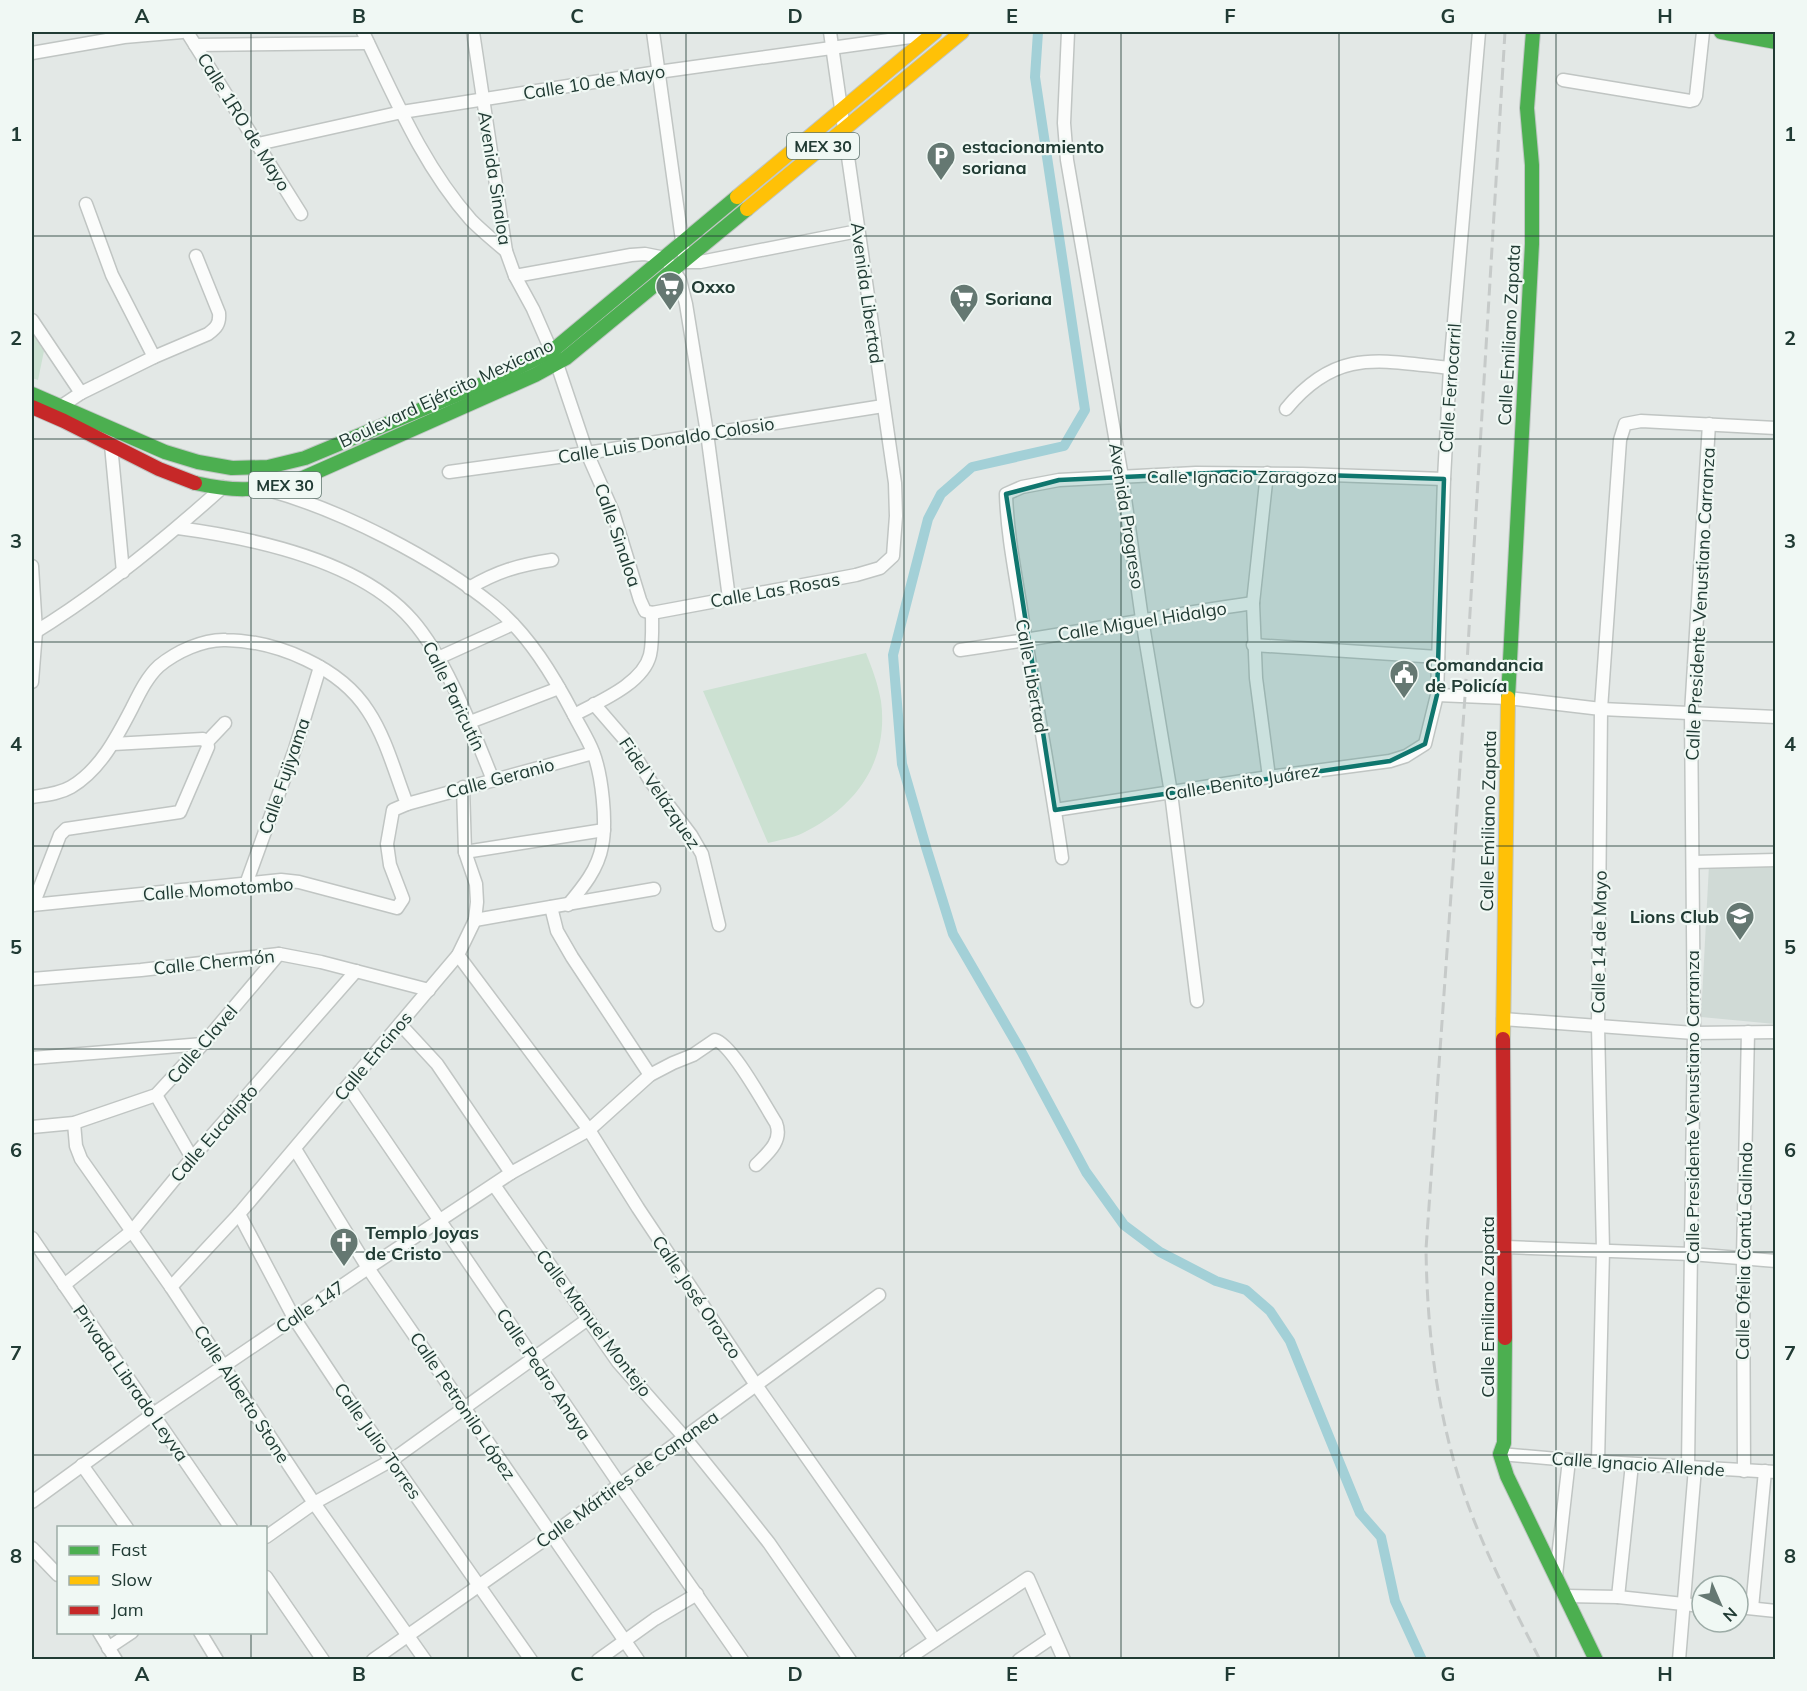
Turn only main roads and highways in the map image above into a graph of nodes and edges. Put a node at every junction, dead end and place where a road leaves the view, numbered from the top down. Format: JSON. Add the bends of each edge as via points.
{"nodes":[{"id":1,"x":934,"y":32,"type":"edge"},
{"id":2,"x":962,"y":32,"type":"edge"},
{"id":3,"x":1533,"y":32,"type":"edge"},
{"id":4,"x":1721,"y":32,"type":"edge"},
{"id":5,"x":1775,"y":42,"type":"edge"},
{"id":6,"x":554,"y":358,"type":"junction"},
{"id":7,"x":32,"y":394,"type":"edge"},
{"id":8,"x":32,"y":406,"type":"edge"},
{"id":9,"x":1596,"y":1659,"type":"edge"}],
"edges":[{"from":1,"to":6,"type":"main road","name":"Boulevard Ejército Mexicano","number":"MEX 30","via":[[665,258]]},
{"from":2,"to":6,"type":"main road","name":"Boulevard Ejército Mexicano","number":"MEX 30","via":[[595,336]]},
{"from":3,"to":9,"type":"main road","name":"Calle Emiliano Zapata","via":[[1527,108],[1532,244],[1508,698],[1503,1019],[1504,1443],[1500,1454]]},
{"from":4,"to":5,"type":"main road"},
{"from":6,"to":7,"type":"main road","name":"Boulevard Ejército Mexicano","number":"MEX 30","via":[[274,467],[227,468],[195,462]]},
{"from":6,"to":8,"type":"main road","name":"Boulevard Ejército Mexicano","number":"MEX 30","via":[[277,488],[204,485],[164,472]]}]}
